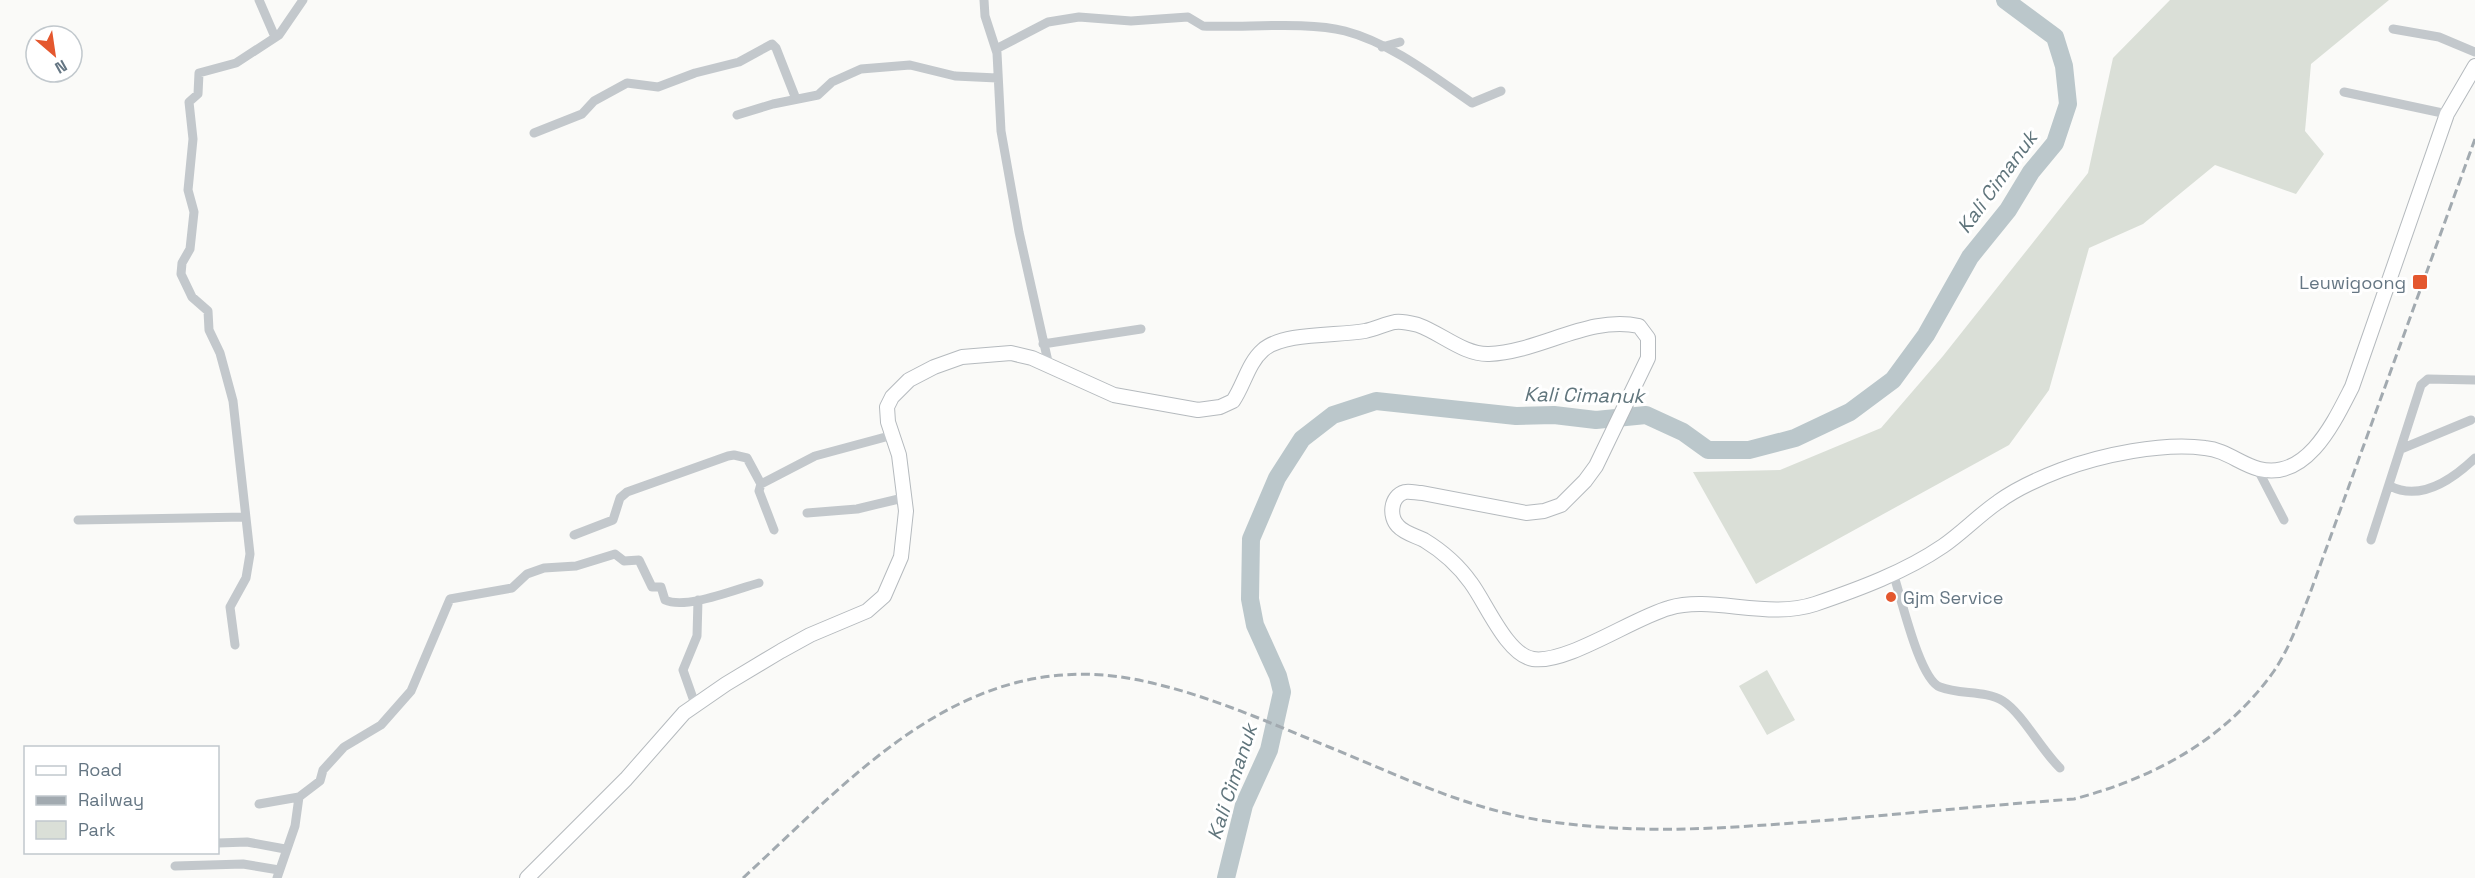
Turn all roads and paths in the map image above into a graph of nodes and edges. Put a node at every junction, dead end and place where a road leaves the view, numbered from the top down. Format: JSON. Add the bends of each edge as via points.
{"nodes":[{"id":1,"x":259,"y":0,"type":"edge"},
{"id":2,"x":303,"y":0,"type":"edge"},
{"id":3,"x":984,"y":0,"type":"edge"},
{"id":4,"x":2393,"y":28,"type":"dead end"},
{"id":5,"x":275,"y":38,"type":"junction"},
{"id":6,"x":1400,"y":42,"type":"dead end"},
{"id":7,"x":1382,"y":47,"type":"junction"},
{"id":8,"x":996,"y":49,"type":"junction"},
{"id":9,"x":2475,"y":52,"type":"edge"},
{"id":10,"x":2475,"y":66,"type":"edge"},
{"id":11,"x":997,"y":78,"type":"junction"},
{"id":12,"x":1501,"y":91,"type":"dead end"},
{"id":13,"x":2344,"y":92,"type":"dead end"},
{"id":14,"x":796,"y":99,"type":"junction"},
{"id":15,"x":2447,"y":114,"type":"junction"},
{"id":16,"x":737,"y":115,"type":"dead end"},
{"id":17,"x":534,"y":134,"type":"dead end"},
{"id":18,"x":1141,"y":329,"type":"dead end"},
{"id":19,"x":1043,"y":344,"type":"junction"},
{"id":20,"x":1049,"y":366,"type":"junction"},
{"id":21,"x":2475,"y":380,"type":"edge"},
{"id":22,"x":2471,"y":420,"type":"dead end"},
{"id":23,"x":893,"y":435,"type":"junction"},
{"id":24,"x":2401,"y":449,"type":"junction"},
{"id":25,"x":2475,"y":458,"type":"edge"},
{"id":26,"x":2256,"y":468,"type":"junction"},
{"id":27,"x":761,"y":484,"type":"junction"},
{"id":28,"x":2390,"y":486,"type":"junction"},
{"id":29,"x":903,"y":498,"type":"junction"},
{"id":30,"x":807,"y":513,"type":"dead end"},
{"id":31,"x":246,"y":517,"type":"junction"},
{"id":32,"x":78,"y":520,"type":"dead end"},
{"id":33,"x":2284,"y":520,"type":"dead end"},
{"id":34,"x":774,"y":530,"type":"dead end"},
{"id":35,"x":574,"y":535,"type":"dead end"},
{"id":36,"x":2371,"y":540,"type":"dead end"},
{"id":37,"x":1893,"y":573,"type":"junction"},
{"id":38,"x":759,"y":583,"type":"dead end"},
{"id":39,"x":698,"y":600,"type":"junction"},
{"id":40,"x":235,"y":645,"type":"dead end"},
{"id":41,"x":695,"y":704,"type":"junction"},
{"id":42,"x":2060,"y":768,"type":"dead end"},
{"id":43,"x":299,"y":797,"type":"junction"},
{"id":44,"x":259,"y":804,"type":"dead end"},
{"id":45,"x":219,"y":843,"type":"edge"},
{"id":46,"x":285,"y":849,"type":"junction"},
{"id":47,"x":175,"y":866,"type":"dead end"},
{"id":48,"x":278,"y":874,"type":"edge"},
{"id":49,"x":526,"y":878,"type":"edge"}],
"edges":[{"from":1,"to":5,"type":"street"},
{"from":2,"to":5,"type":"street"},
{"from":3,"to":8,"type":"street"},
{"from":4,"to":9,"type":"street","via":[[2439,37]]},
{"from":5,"to":31,"type":"street","via":[[236,63],[199,73],[198,94],[189,102],[194,139],[188,190],[193,220],[190,249],[181,274],[192,297],[208,311],[209,330],[220,353],[233,401]]},
{"from":6,"to":7,"type":"street"},
{"from":7,"to":8,"type":"street","via":[[1345,31],[1316,27],[1203,26],[1188,18],[1131,21],[1079,17],[1048,22]]},
{"from":7,"to":12,"type":"street","via":[[1407,58],[1472,103]]},
{"from":8,"to":11,"type":"street"},
{"from":10,"to":15,"type":"main road"},
{"from":11,"to":14,"type":"street","via":[[955,75],[910,65],[872,67],[848,73],[818,95]]},
{"from":11,"to":19,"type":"street","via":[[1001,131],[1018,232]]},
{"from":13,"to":15,"type":"street"},
{"from":14,"to":16,"type":"street"},
{"from":14,"to":17,"type":"street","via":[[772,44],[739,62],[658,87],[624,84],[594,101],[582,114]]},
{"from":15,"to":26,"type":"main road","via":[[2379,314],[2341,410],[2298,465],[2277,471]]},
{"from":18,"to":19,"type":"street"},
{"from":19,"to":20,"type":"street"},
{"from":20,"to":23,"type":"main road","via":[[1011,353],[962,357],[934,367],[909,380],[892,397],[887,406]]},
{"from":20,"to":37,"type":"main road","via":[[1114,395],[1206,410],[1233,401],[1264,348],[1298,338],[1406,322],[1434,331],[1466,349],[1488,354],[1547,342],[1592,327],[1629,324],[1644,331],[1648,358],[1596,466],[1568,500],[1544,511],[1526,513],[1422,493],[1405,492],[1395,499],[1393,518],[1401,529],[1437,549],[1457,567],[1518,651],[1534,659],[1569,652],[1670,607],[1798,608]]},
{"from":21,"to":24,"type":"street","via":[[2446,378],[2423,382]]},
{"from":22,"to":24,"type":"street"},
{"from":23,"to":27,"type":"street","via":[[814,456]]},
{"from":23,"to":29,"type":"main road"},
{"from":24,"to":28,"type":"street"},
{"from":25,"to":28,"type":"street","via":[[2450,478],[2421,491],[2406,493]]},
{"from":26,"to":33,"type":"street"},
{"from":26,"to":37,"type":"main road","via":[[2227,453],[2186,446],[2094,460],[2061,470],[2012,493],[1944,545]]},
{"from":27,"to":34,"type":"street","via":[[759,491]]},
{"from":27,"to":35,"type":"street","via":[[747,458],[728,456],[627,492],[620,498],[613,520]]},
{"from":28,"to":36,"type":"street"},
{"from":29,"to":30,"type":"street","via":[[850,510]]},
{"from":29,"to":41,"type":"main road","via":[[906,511],[901,557],[876,606],[810,635]]},
{"from":31,"to":32,"type":"street"},
{"from":31,"to":40,"type":"street","via":[[250,568],[230,607]]},
{"from":37,"to":42,"type":"street","via":[[1932,681],[1942,688],[2002,700]]},
{"from":38,"to":39,"type":"street"},
{"from":39,"to":41,"type":"street","via":[[697,636],[683,670]]},
{"from":39,"to":43,"type":"street","via":[[672,604],[665,600],[661,587],[652,587],[639,560],[624,561],[617,554],[576,566],[544,568],[527,574],[512,588],[450,599],[411,691],[381,725],[344,747],[323,770],[320,781]]},
{"from":41,"to":49,"type":"main road","via":[[568,840]]},
{"from":43,"to":44,"type":"street"},
{"from":43,"to":46,"type":"street","via":[[296,826]]},
{"from":45,"to":46,"type":"street","via":[[247,842]]},
{"from":46,"to":48,"type":"street"},
{"from":47,"to":48,"type":"street","via":[[243,864]]}]}
